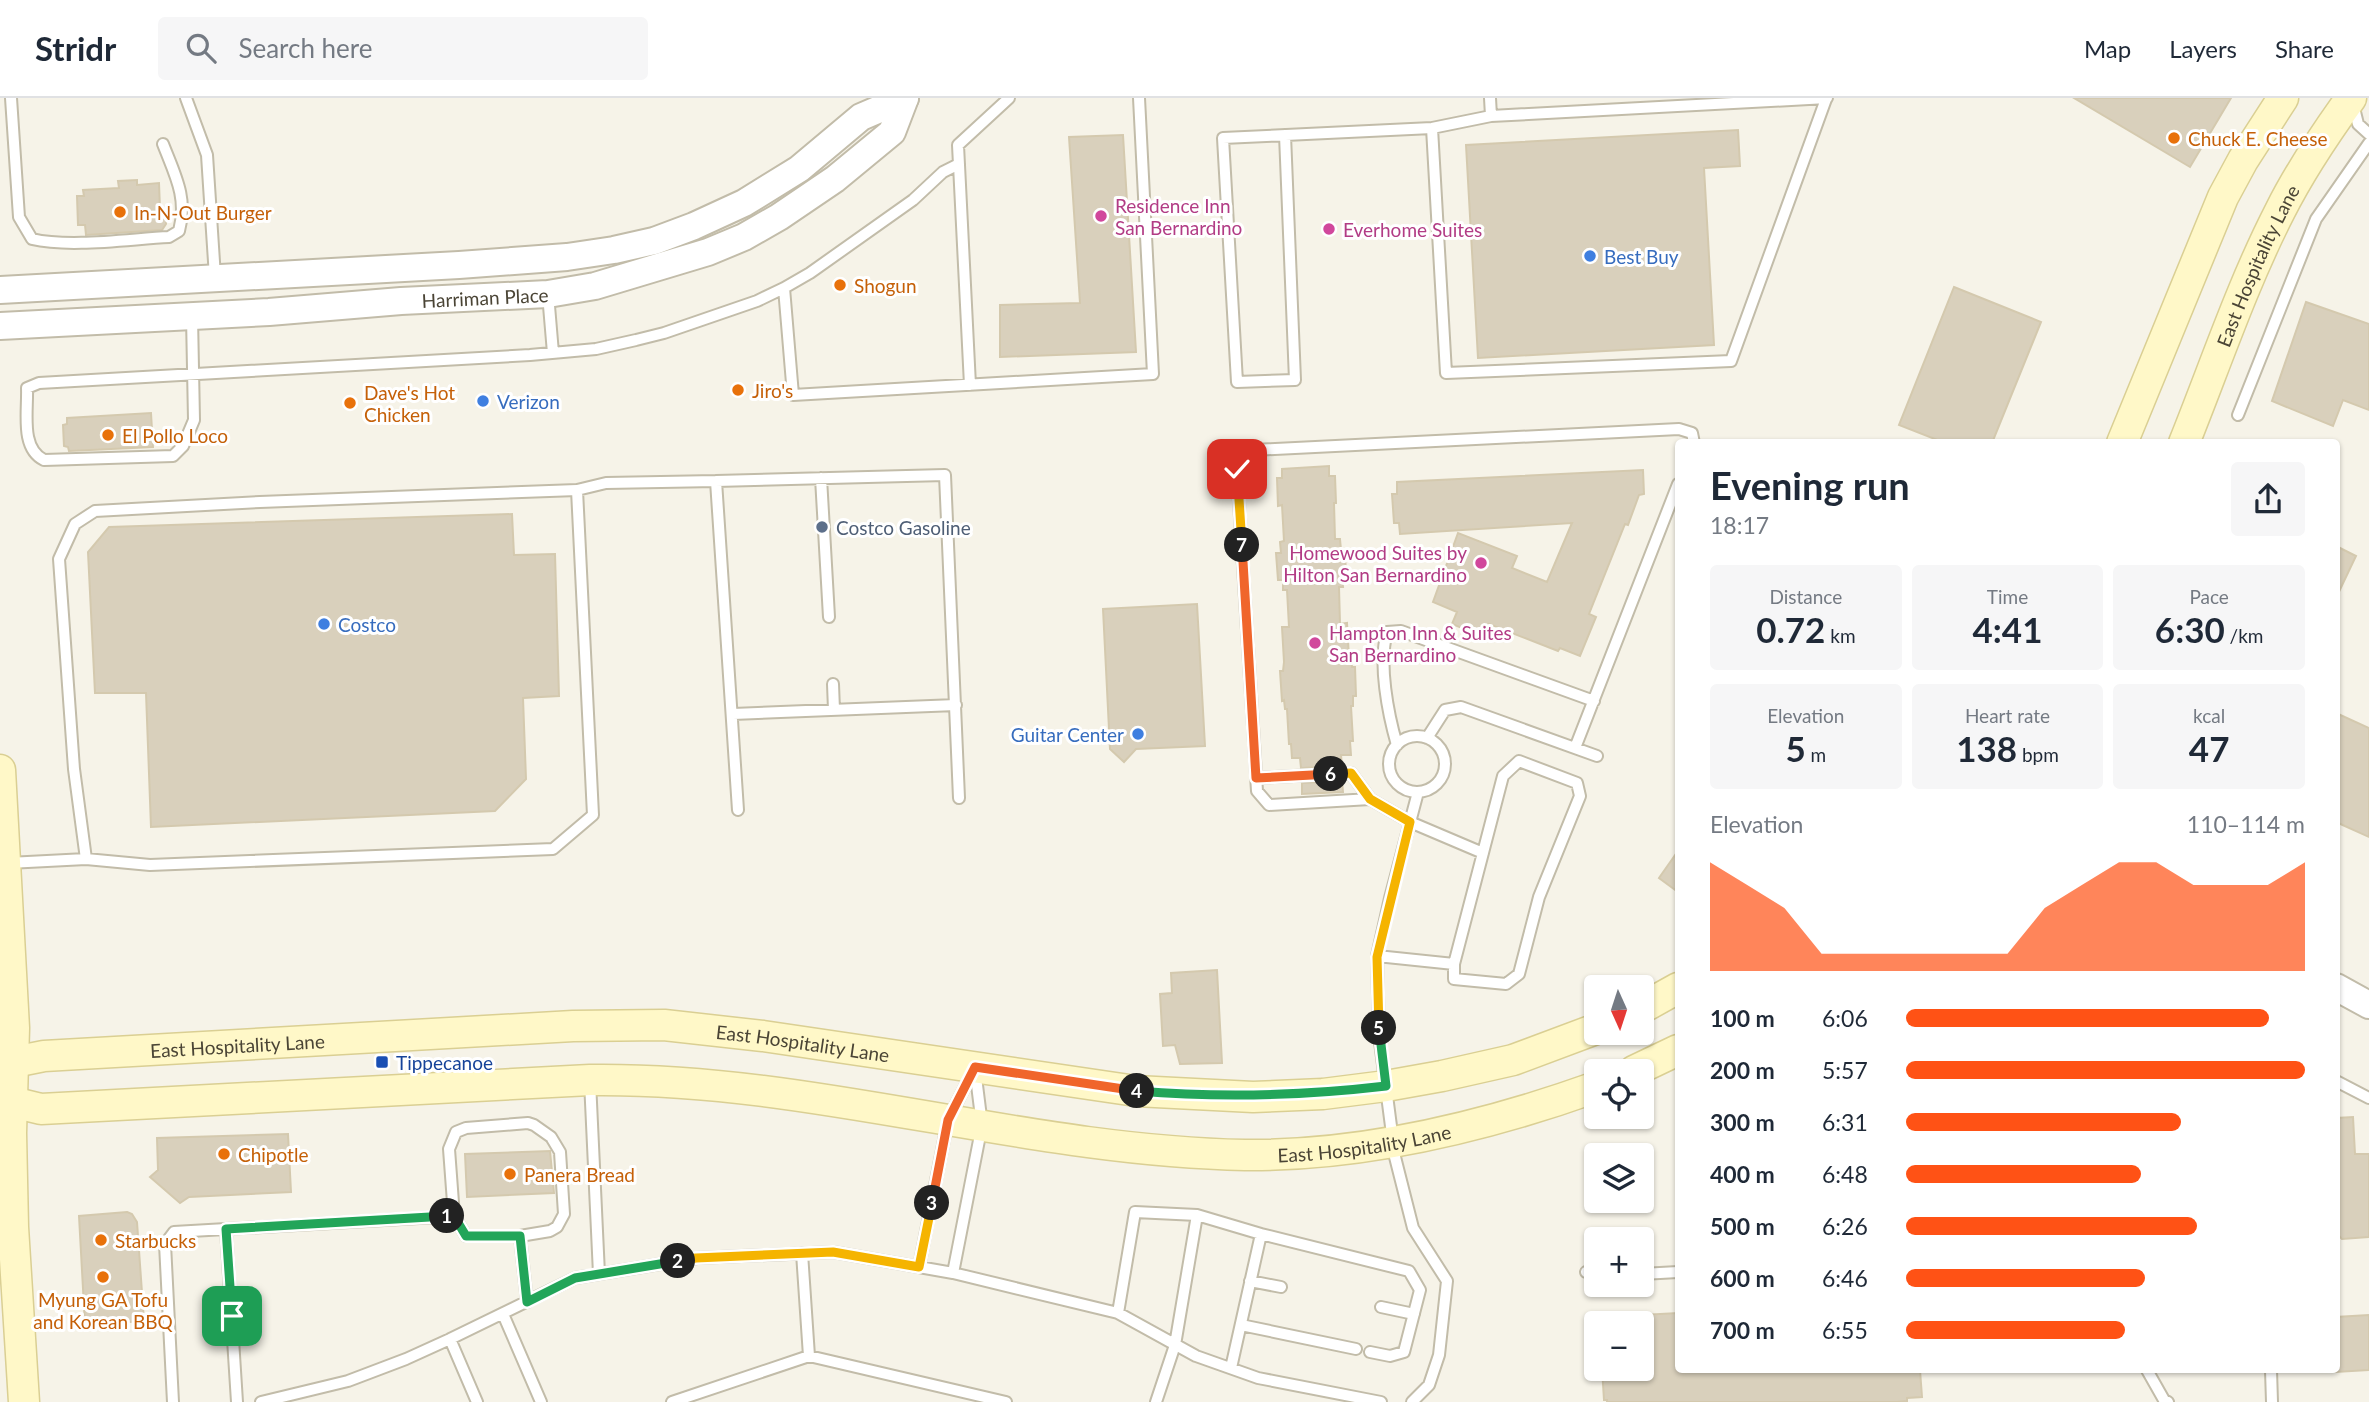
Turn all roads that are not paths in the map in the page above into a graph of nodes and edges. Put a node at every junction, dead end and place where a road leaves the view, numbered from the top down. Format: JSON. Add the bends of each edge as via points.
{"nodes":[{"id":1,"x":11,"y":98,"type":"edge"},
{"id":2,"x":186,"y":98,"type":"edge"},
{"id":3,"x":905,"y":98,"type":"edge"},
{"id":4,"x":1009,"y":98,"type":"edge"},
{"id":5,"x":1139,"y":98,"type":"edge"},
{"id":6,"x":1490,"y":98,"type":"edge"},
{"id":7,"x":2283,"y":98,"type":"edge"},
{"id":8,"x":2351,"y":98,"type":"edge"},
{"id":9,"x":1826,"y":99,"type":"edge"},
{"id":10,"x":1491,"y":116,"type":"junction"},
{"id":11,"x":1432,"y":128,"type":"junction"},
{"id":12,"x":2369,"y":134,"type":"edge"},
{"id":13,"x":1285,"y":135,"type":"junction"},
{"id":14,"x":2369,"y":143,"type":"edge"},
{"id":15,"x":163,"y":144,"type":"dead end"},
{"id":16,"x":959,"y":164,"type":"junction"},
{"id":17,"x":215,"y":278,"type":"junction"},
{"id":18,"x":784,"y":288,"type":"junction"},
{"id":19,"x":0,"y":290,"type":"edge"},
{"id":20,"x":548,"y":294,"type":"junction"},
{"id":21,"x":192,"y":316,"type":"junction"},
{"id":22,"x":0,"y":326,"type":"edge"},
{"id":23,"x":552,"y":353,"type":"junction"},
{"id":24,"x":192,"y":375,"type":"junction"},
{"id":25,"x":970,"y":385,"type":"junction"},
{"id":26,"x":2238,"y":415,"type":"dead end"},
{"id":27,"x":1693,"y":439,"type":"edge"},
{"id":28,"x":2124,"y":439,"type":"edge"},
{"id":29,"x":2186,"y":439,"type":"edge"},
{"id":30,"x":821,"y":478,"type":"junction"},
{"id":31,"x":716,"y":481,"type":"junction"},
{"id":32,"x":577,"y":490,"type":"junction"},
{"id":33,"x":1675,"y":492,"type":"edge"},
{"id":34,"x":829,"y":617,"type":"dead end"},
{"id":35,"x":833,"y":684,"type":"dead end"},
{"id":36,"x":1594,"y":701,"type":"junction"},
{"id":37,"x":956,"y":705,"type":"junction"},
{"id":38,"x":834,"y":710,"type":"junction"},
{"id":39,"x":733,"y":714,"type":"junction"},
{"id":40,"x":1427,"y":738,"type":"junction"},
{"id":41,"x":1397,"y":745,"type":"junction"},
{"id":42,"x":1576,"y":748,"type":"junction"},
{"id":43,"x":1597,"y":756,"type":"dead end"},
{"id":44,"x":0,"y":771,"type":"edge"},
{"id":45,"x":1256,"y":778,"type":"junction"},
{"id":46,"x":1418,"y":792,"type":"junction"},
{"id":47,"x":959,"y":798,"type":"dead end"},
{"id":48,"x":1370,"y":799,"type":"junction"},
{"id":49,"x":738,"y":810,"type":"dead end"},
{"id":50,"x":1410,"y":822,"type":"junction"},
{"id":51,"x":1483,"y":853,"type":"junction"},
{"id":52,"x":86,"y":859,"type":"junction"},
{"id":53,"x":6,"y":863,"type":"junction"},
{"id":54,"x":1377,"y":957,"type":"junction"},
{"id":55,"x":1454,"y":964,"type":"junction"},
{"id":56,"x":2340,"y":989,"type":"edge"},
{"id":57,"x":1675,"y":990,"type":"edge"},
{"id":58,"x":1654,"y":1001,"type":"edge"},
{"id":59,"x":2369,"y":1005,"type":"edge"},
{"id":60,"x":1584,"y":1033,"type":"edge"},
{"id":61,"x":1675,"y":1051,"type":"edge"},
{"id":62,"x":1654,"y":1061,"type":"edge"},
{"id":63,"x":7,"y":1065,"type":"edge"},
{"id":64,"x":975,"y":1067,"type":"junction"},
{"id":65,"x":590,"y":1080,"type":"junction"},
{"id":66,"x":2340,"y":1083,"type":"edge"},
{"id":67,"x":1386,"y":1086,"type":"junction"},
{"id":68,"x":1584,"y":1091,"type":"edge"},
{"id":69,"x":2369,"y":1098,"type":"edge"},
{"id":70,"x":6,"y":1101,"type":"edge"},
{"id":71,"x":948,"y":1120,"type":"junction"},
{"id":72,"x":982,"y":1125,"type":"junction"},
{"id":73,"x":1393,"y":1143,"type":"junction"},
{"id":74,"x":1197,"y":1215,"type":"junction"},
{"id":75,"x":454,"y":1216,"type":"junction"},
{"id":76,"x":226,"y":1229,"type":"junction"},
{"id":77,"x":1261,"y":1234,"type":"junction"},
{"id":78,"x":520,"y":1236,"type":"junction"},
{"id":79,"x":802,"y":1253,"type":"junction"},
{"id":80,"x":919,"y":1267,"type":"junction"},
{"id":81,"x":1675,"y":1272,"type":"edge"},
{"id":82,"x":953,"y":1273,"type":"junction"},
{"id":83,"x":1654,"y":1273,"type":"edge"},
{"id":84,"x":598,"y":1274,"type":"junction"},
{"id":85,"x":1250,"y":1282,"type":"junction"},
{"id":86,"x":1281,"y":1287,"type":"dead end"},
{"id":87,"x":527,"y":1302,"type":"junction"},
{"id":88,"x":1381,"y":1307,"type":"dead end"},
{"id":89,"x":1118,"y":1313,"type":"junction"},
{"id":90,"x":503,"y":1314,"type":"junction"},
{"id":91,"x":1414,"y":1314,"type":"junction"},
{"id":92,"x":1241,"y":1325,"type":"junction"},
{"id":93,"x":450,"y":1339,"type":"junction"},
{"id":94,"x":1175,"y":1345,"type":"junction"},
{"id":95,"x":1356,"y":1349,"type":"dead end"},
{"id":96,"x":1370,"y":1352,"type":"dead end"},
{"id":97,"x":809,"y":1356,"type":"junction"},
{"id":98,"x":1231,"y":1368,"type":"junction"},
{"id":99,"x":2149,"y":1373,"type":"edge"},
{"id":100,"x":2271,"y":1373,"type":"edge"},
{"id":101,"x":24,"y":1402,"type":"edge"},
{"id":102,"x":173,"y":1402,"type":"edge"},
{"id":103,"x":237,"y":1402,"type":"edge"},
{"id":104,"x":261,"y":1402,"type":"edge"},
{"id":105,"x":477,"y":1402,"type":"edge"},
{"id":106,"x":541,"y":1402,"type":"edge"},
{"id":107,"x":671,"y":1402,"type":"edge"},
{"id":108,"x":1006,"y":1402,"type":"edge"},
{"id":109,"x":1156,"y":1402,"type":"edge"},
{"id":110,"x":1381,"y":1402,"type":"edge"},
{"id":111,"x":1412,"y":1402,"type":"edge"},
{"id":112,"x":2168,"y":1402,"type":"edge"},
{"id":113,"x":2272,"y":1402,"type":"edge"}],
"edges":[{"from":1,"to":15,"type":"lane","via":[[19,217],[32,239],[169,237],[180,231],[184,212]]},
{"from":2,"to":17,"type":"lane","via":[[207,155]]},
{"from":3,"to":17,"type":"street","name":"Harriman Place","via":[[861,117],[799,169],[744,203],[654,241],[567,257]]},
{"from":3,"to":20,"type":"street","name":"Harriman Place","via":[[892,132],[835,179],[744,237],[642,273]]},
{"from":4,"to":16,"type":"lane","via":[[958,145]]},
{"from":5,"to":25,"type":"lane","via":[[1153,374]]},
{"from":6,"to":10,"type":"lane"},
{"from":7,"to":28,"type":"main road","via":[[2223,197]]},
{"from":8,"to":12,"type":"lane","via":[[2358,124]]},
{"from":8,"to":29,"type":"main road","name":"East Hospitality Lane","via":[[2279,212]]},
{"from":9,"to":10,"type":"lane"},
{"from":9,"to":11,"type":"lane","via":[[1731,361],[1446,373]]},
{"from":10,"to":11,"type":"lane"},
{"from":11,"to":13,"type":"lane"},
{"from":13,"to":13,"type":"lane","via":[[1223,138],[1237,382],[1295,380]]},
{"from":14,"to":26,"type":"lane","via":[[2316,219]]},
{"from":16,"to":18,"type":"lane","via":[[810,274]]},
{"from":16,"to":25,"type":"lane"},
{"from":17,"to":19,"type":"street","name":"Harriman Place"},
{"from":18,"to":23,"type":"lane","via":[[664,333],[596,349]]},
{"from":18,"to":25,"type":"lane","via":[[793,395]]},
{"from":20,"to":21,"type":"street","name":"Harriman Place"},
{"from":20,"to":23,"type":"lane"},
{"from":21,"to":22,"type":"street","name":"Harriman Place"},
{"from":21,"to":24,"type":"lane"},
{"from":23,"to":24,"type":"lane"},
{"from":24,"to":24,"type":"lane","via":[[194,420],[183,446],[173,456],[44,460],[29,447],[27,388],[39,383]]},
{"from":27,"to":45,"type":"lane","via":[[1692,433],[1679,429],[1254,450],[1237,469]]},
{"from":30,"to":31,"type":"lane"},
{"from":30,"to":34,"type":"lane"},
{"from":30,"to":37,"type":"lane","via":[[945,475]]},
{"from":31,"to":32,"type":"lane","via":[[606,483]]},
{"from":31,"to":39,"type":"lane"},
{"from":32,"to":52,"type":"lane","via":[[593,815],[554,849],[150,865]]},
{"from":32,"to":52,"type":"lane","via":[[95,511],[75,524],[59,559],[74,769]]},
{"from":33,"to":36,"type":"lane"},
{"from":35,"to":38,"type":"lane"},
{"from":36,"to":41,"type":"lane","via":[[1401,631],[1387,632],[1383,646]]},
{"from":36,"to":42,"type":"lane"},
{"from":37,"to":38,"type":"lane"},
{"from":37,"to":47,"type":"lane"},
{"from":38,"to":39,"type":"lane"},
{"from":39,"to":49,"type":"lane"},
{"from":40,"to":41,"type":"lane","via":[[1416,736]]},
{"from":40,"to":42,"type":"lane","via":[[1445,710],[1461,707]]},
{"from":40,"to":46,"type":"lane","via":[[1437,744],[1445,764],[1437,783]]},
{"from":41,"to":46,"type":"lane","via":[[1391,754],[1391,775],[1407,790]]},
{"from":42,"to":43,"type":"lane"},
{"from":44,"to":53,"type":"main road"},
{"from":45,"to":48,"type":"lane","via":[[1351,773]]},
{"from":45,"to":48,"type":"lane","via":[[1258,791],[1269,805]]},
{"from":46,"to":50,"type":"lane"},
{"from":48,"to":50,"type":"lane"},
{"from":50,"to":51,"type":"lane"},
{"from":50,"to":54,"type":"lane"},
{"from":51,"to":55,"type":"lane"},
{"from":51,"to":55,"type":"lane","via":[[1503,776],[1519,761],[1577,783],[1580,796],[1539,897],[1520,974],[1506,984],[1454,979]]},
{"from":52,"to":53,"type":"lane"},
{"from":53,"to":63,"type":"main road","via":[[12,975]]},
{"from":54,"to":55,"type":"lane"},
{"from":54,"to":67,"type":"lane"},
{"from":56,"to":59,"type":"street"},
{"from":57,"to":58,"type":"main road"},
{"from":60,"to":67,"type":"main road","name":"East Hospitality Lane","via":[[1513,1060]]},
{"from":61,"to":62,"type":"main road"},
{"from":63,"to":64,"type":"main road","name":"East Hospitality Lane","via":[[44,1056],[573,1026],[664,1025]]},
{"from":63,"to":70,"type":"main road"},
{"from":64,"to":67,"type":"main road","name":"East Hospitality Lane","via":[[1179,1094],[1253,1097]]},
{"from":64,"to":71,"type":"lane"},
{"from":64,"to":72,"type":"lane"},
{"from":65,"to":70,"type":"main road","name":"East Hospitality Lane","via":[[41,1109]]},
{"from":65,"to":71,"type":"main road","name":"East Hospitality Lane","via":[[709,1085]]},
{"from":65,"to":84,"type":"lane"},
{"from":66,"to":69,"type":"lane"},
{"from":67,"to":73,"type":"lane"},
{"from":68,"to":73,"type":"main road","name":"East Hospitality Lane","via":[[1528,1111]]},
{"from":70,"to":101,"type":"main road"},
{"from":71,"to":72,"type":"main road","name":"East Hospitality Lane"},
{"from":71,"to":80,"type":"lane"},
{"from":72,"to":73,"type":"main road","name":"East Hospitality Lane","via":[[1118,1145],[1248,1155]]},
{"from":72,"to":82,"type":"lane"},
{"from":73,"to":111,"type":"lane","via":[[1413,1228],[1447,1281],[1439,1355],[1429,1385]]},
{"from":74,"to":77,"type":"lane"},
{"from":74,"to":89,"type":"lane","via":[[1135,1212]]},
{"from":74,"to":94,"type":"lane"},
{"from":75,"to":76,"type":"lane"},
{"from":75,"to":78,"type":"lane","via":[[466,1236]]},
{"from":75,"to":78,"type":"lane","via":[[449,1149],[456,1132],[528,1123],[551,1137],[560,1152],[564,1214],[550,1231]]},
{"from":76,"to":102,"type":"lane","via":[[174,1233],[164,1244]]},
{"from":76,"to":103,"type":"lane"},
{"from":77,"to":85,"type":"lane"},
{"from":77,"to":91,"type":"lane","via":[[1409,1271],[1420,1290]]},
{"from":78,"to":87,"type":"lane"},
{"from":79,"to":80,"type":"lane","via":[[833,1252]]},
{"from":79,"to":84,"type":"lane","via":[[696,1258]]},
{"from":79,"to":97,"type":"lane"},
{"from":80,"to":82,"type":"lane"},
{"from":81,"to":83,"type":"lane"},
{"from":82,"to":89,"type":"lane"},
{"from":84,"to":87,"type":"lane","via":[[575,1278]]},
{"from":85,"to":86,"type":"lane"},
{"from":85,"to":92,"type":"lane"},
{"from":87,"to":90,"type":"lane"},
{"from":88,"to":91,"type":"lane"},
{"from":89,"to":94,"type":"lane"},
{"from":90,"to":93,"type":"lane"},
{"from":90,"to":106,"type":"lane"},
{"from":91,"to":96,"type":"lane","via":[[1404,1352],[1390,1356]]},
{"from":92,"to":95,"type":"lane"},
{"from":92,"to":98,"type":"lane"},
{"from":93,"to":104,"type":"lane","via":[[348,1381]]},
{"from":93,"to":105,"type":"lane"},
{"from":94,"to":98,"type":"lane"},
{"from":94,"to":109,"type":"lane"},
{"from":97,"to":107,"type":"lane"},
{"from":97,"to":108,"type":"lane"},
{"from":98,"to":110,"type":"lane","via":[[1258,1378]]},
{"from":99,"to":112,"type":"lane"},
{"from":100,"to":113,"type":"lane"}]}
